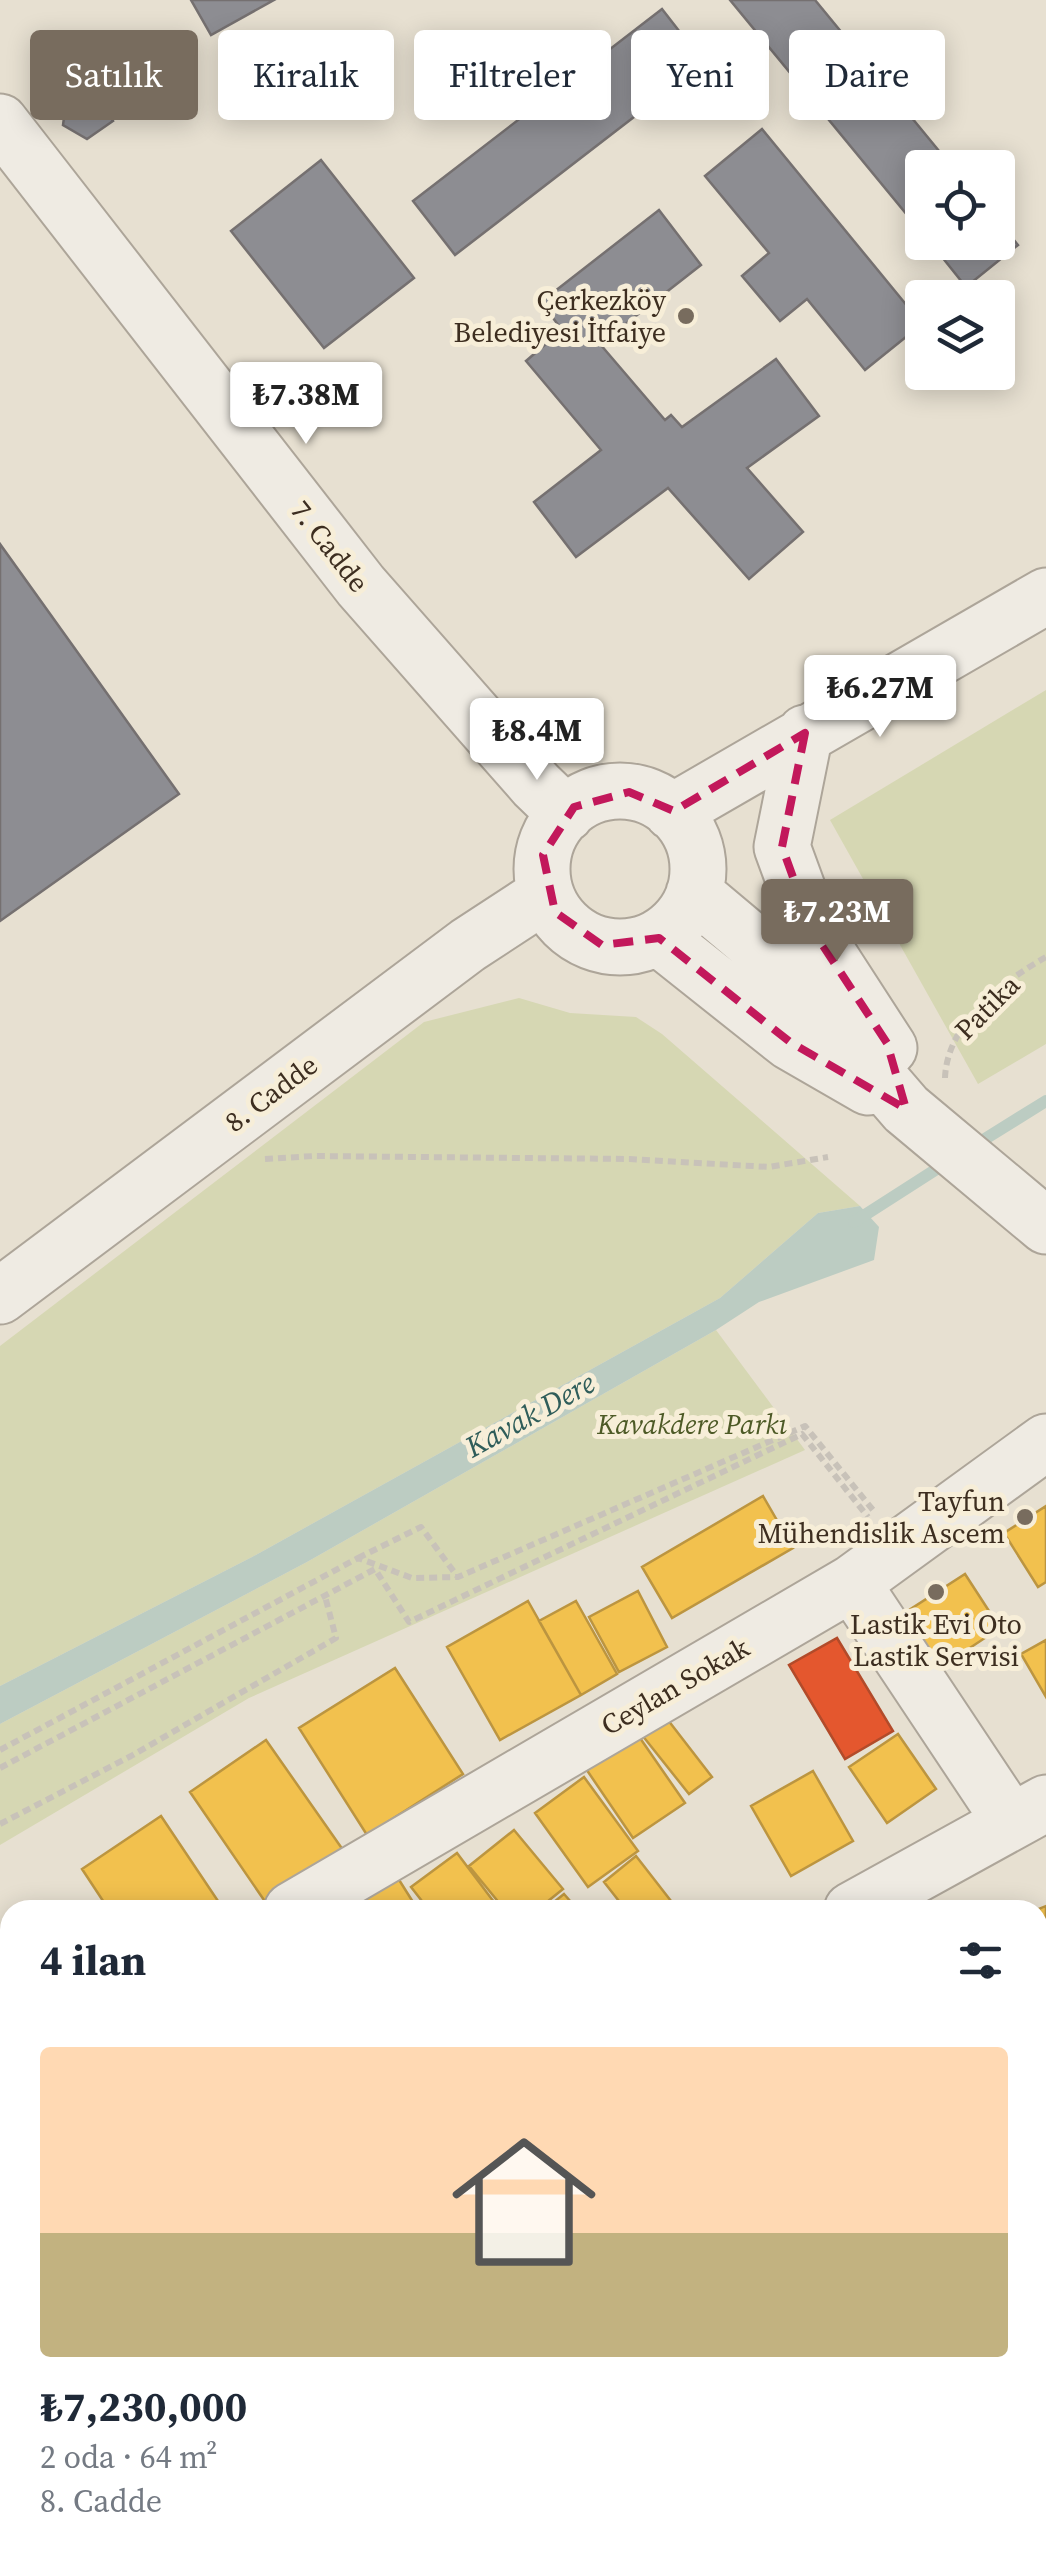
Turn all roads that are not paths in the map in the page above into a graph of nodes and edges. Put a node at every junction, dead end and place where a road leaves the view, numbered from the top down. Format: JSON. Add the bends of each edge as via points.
{"nodes":[{"id":1,"x":0,"y":122,"type":"edge"},
{"id":2,"x":1046,"y":596,"type":"edge"},
{"id":3,"x":806,"y":733,"type":"junction"},
{"id":4,"x":672,"y":812,"type":"junction"},
{"id":5,"x":566,"y":814,"type":"junction"},
{"id":6,"x":694,"y":893,"type":"junction"},
{"id":7,"x":546,"y":894,"type":"junction"},
{"id":8,"x":659,"y":938,"type":"junction"},
{"id":9,"x":926,"y":1100,"type":"junction"},
{"id":10,"x":1046,"y":1226,"type":"edge"},
{"id":11,"x":0,"y":1296,"type":"edge"},
{"id":12,"x":1046,"y":1442,"type":"edge"},
{"id":13,"x":852,"y":1583,"type":"junction"},
{"id":14,"x":1028,"y":1813,"type":"edge"},
{"id":15,"x":309,"y":1900,"type":"edge"},
{"id":16,"x":870,"y":1900,"type":"edge"}],
"edges":[{"from":1,"to":5,"type":"street","name":"7. Cadde","via":[[361,586]]},
{"from":2,"to":3,"type":"street"},
{"from":3,"to":4,"type":"street"},
{"from":3,"to":9,"type":"street","via":[[782,847],[812,929]]},
{"from":4,"to":5,"type":"street","via":[[648,797],[610,792]]},
{"from":4,"to":6,"type":"street","via":[[697,855]]},
{"from":5,"to":7,"type":"street","via":[[543,855]]},
{"from":6,"to":8,"type":"street","via":[[687,911]]},
{"from":6,"to":9,"type":"street"},
{"from":7,"to":8,"type":"street","via":[[567,927],[602,945]]},
{"from":7,"to":11,"type":"street","name":"8. Cadde","via":[[468,945]]},
{"from":8,"to":9,"type":"street","via":[[790,1042]]},
{"from":9,"to":10,"type":"street","via":[[988,1179]]},
{"from":12,"to":13,"type":"street","name":"Ceylan Sokak"},
{"from":13,"to":14,"type":"street"},
{"from":13,"to":15,"type":"street","name":"Ceylan Sokak"},
{"from":14,"to":16,"type":"street"}]}
